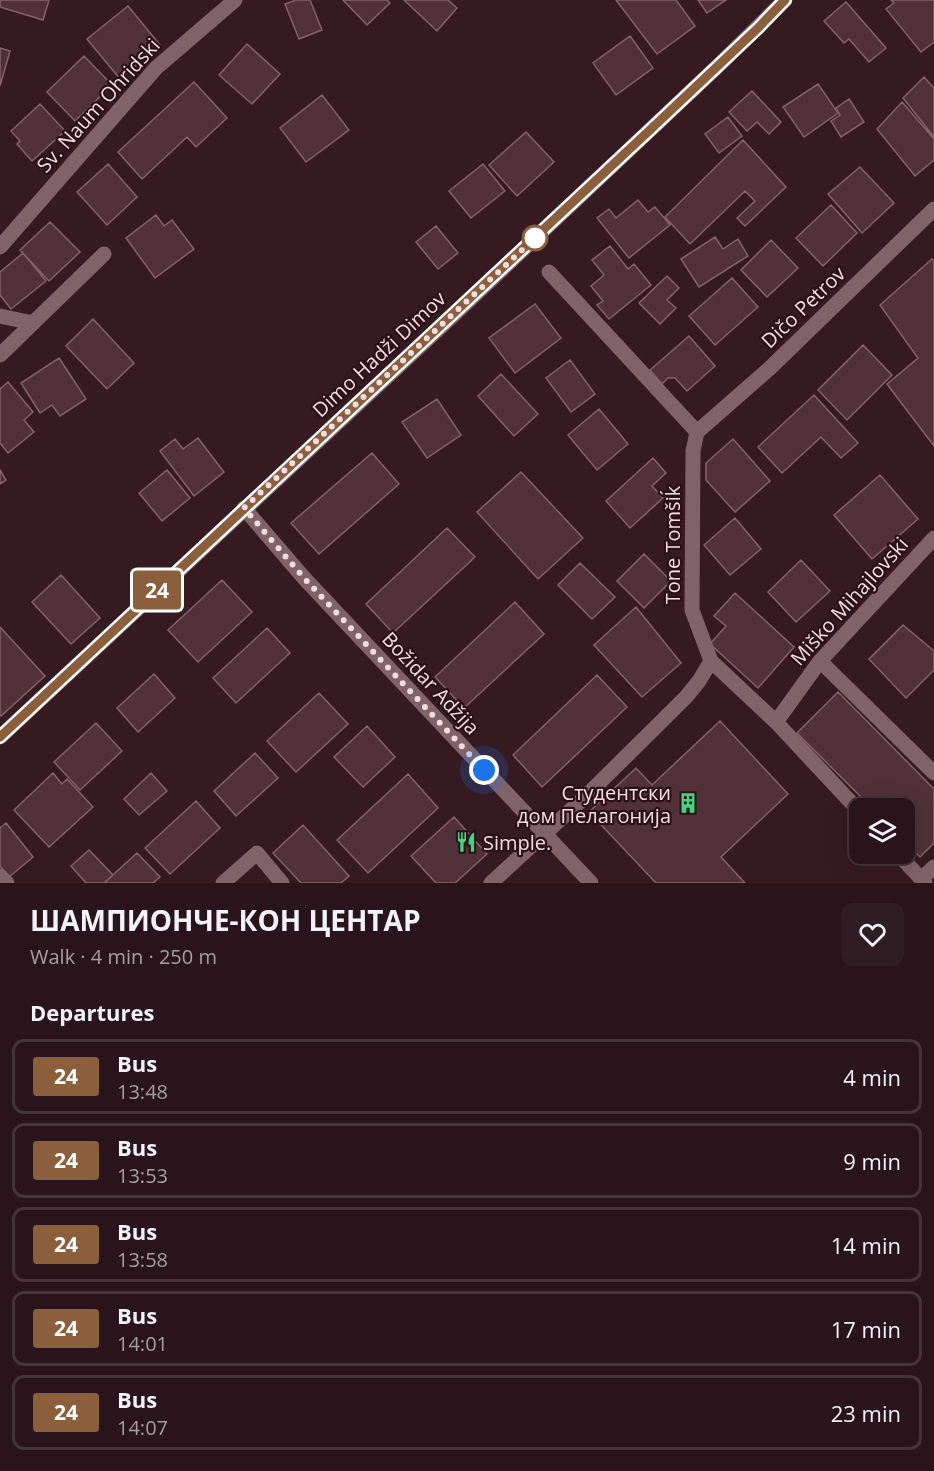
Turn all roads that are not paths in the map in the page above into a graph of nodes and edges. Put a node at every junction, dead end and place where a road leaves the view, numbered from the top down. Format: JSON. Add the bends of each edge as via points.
{"nodes":[{"id":1,"x":235,"y":0,"type":"edge"},
{"id":2,"x":784,"y":0,"type":"edge"},
{"id":3,"x":934,"y":209,"type":"edge"},
{"id":4,"x":923,"y":220,"type":"junction"},
{"id":5,"x":934,"y":231,"type":"edge"},
{"id":6,"x":0,"y":247,"type":"edge"},
{"id":7,"x":104,"y":254,"type":"dead end"},
{"id":8,"x":549,"y":272,"type":"dead end"},
{"id":9,"x":0,"y":316,"type":"edge"},
{"id":10,"x":33,"y":323,"type":"junction"},
{"id":11,"x":0,"y":355,"type":"edge"},
{"id":12,"x":697,"y":432,"type":"junction"},
{"id":13,"x":244,"y":508,"type":"junction"},
{"id":14,"x":934,"y":538,"type":"edge"},
{"id":15,"x":711,"y":661,"type":"junction"},
{"id":16,"x":820,"y":661,"type":"junction"},
{"id":17,"x":776,"y":722,"type":"junction"},
{"id":18,"x":0,"y":737,"type":"edge"},
{"id":19,"x":934,"y":773,"type":"edge"},
{"id":20,"x":849,"y":800,"type":"edge"},
{"id":21,"x":545,"y":834,"type":"junction"},
{"id":22,"x":907,"y":864,"type":"edge"},
{"id":23,"x":934,"y":867,"type":"edge"},
{"id":24,"x":0,"y":876,"type":"edge"},
{"id":25,"x":923,"y":881,"type":"edge"},
{"id":26,"x":7,"y":883,"type":"edge"},
{"id":27,"x":223,"y":883,"type":"edge"},
{"id":28,"x":282,"y":883,"type":"edge"},
{"id":29,"x":491,"y":883,"type":"edge"},
{"id":30,"x":591,"y":883,"type":"edge"}],
"edges":[{"from":1,"to":6,"type":"street","name":"Sv. Naum Ohridski","via":[[156,68]]},
{"from":2,"to":13,"type":"street","name":"Dimo Hadži Dimov","via":[[660,121]]},
{"from":3,"to":4,"type":"street","name":"Dičo Petrov"},
{"from":4,"to":5,"type":"street"},
{"from":4,"to":12,"type":"street","name":"Dičo Petrov","via":[[770,368]]},
{"from":7,"to":10,"type":"street"},
{"from":8,"to":12,"type":"street"},
{"from":9,"to":10,"type":"street"},
{"from":10,"to":11,"type":"street"},
{"from":12,"to":15,"type":"street","name":"Tone Tomšiḱ","via":[[693,451],[692,610]]},
{"from":13,"to":18,"type":"street","name":"Dimo Hadži Dimov"},
{"from":13,"to":21,"type":"street","name":"Božidar Adžija","via":[[304,578]]},
{"from":14,"to":16,"type":"street","name":"Miško Mihajlovski"},
{"from":15,"to":17,"type":"street","name":"Tone Tomšiḱ"},
{"from":15,"to":21,"type":"street","via":[[686,697]]},
{"from":16,"to":17,"type":"street","name":"Miško Mihajlovski"},
{"from":16,"to":19,"type":"street"},
{"from":17,"to":20,"type":"street","name":"Tone Tomšiḱ"},
{"from":21,"to":29,"type":"street"},
{"from":21,"to":30,"type":"street","name":"Božidar Adžija"},
{"from":22,"to":25,"type":"street"},
{"from":23,"to":25,"type":"street"},
{"from":24,"to":26,"type":"street"},
{"from":27,"to":28,"type":"street","via":[[257,853]]}]}
